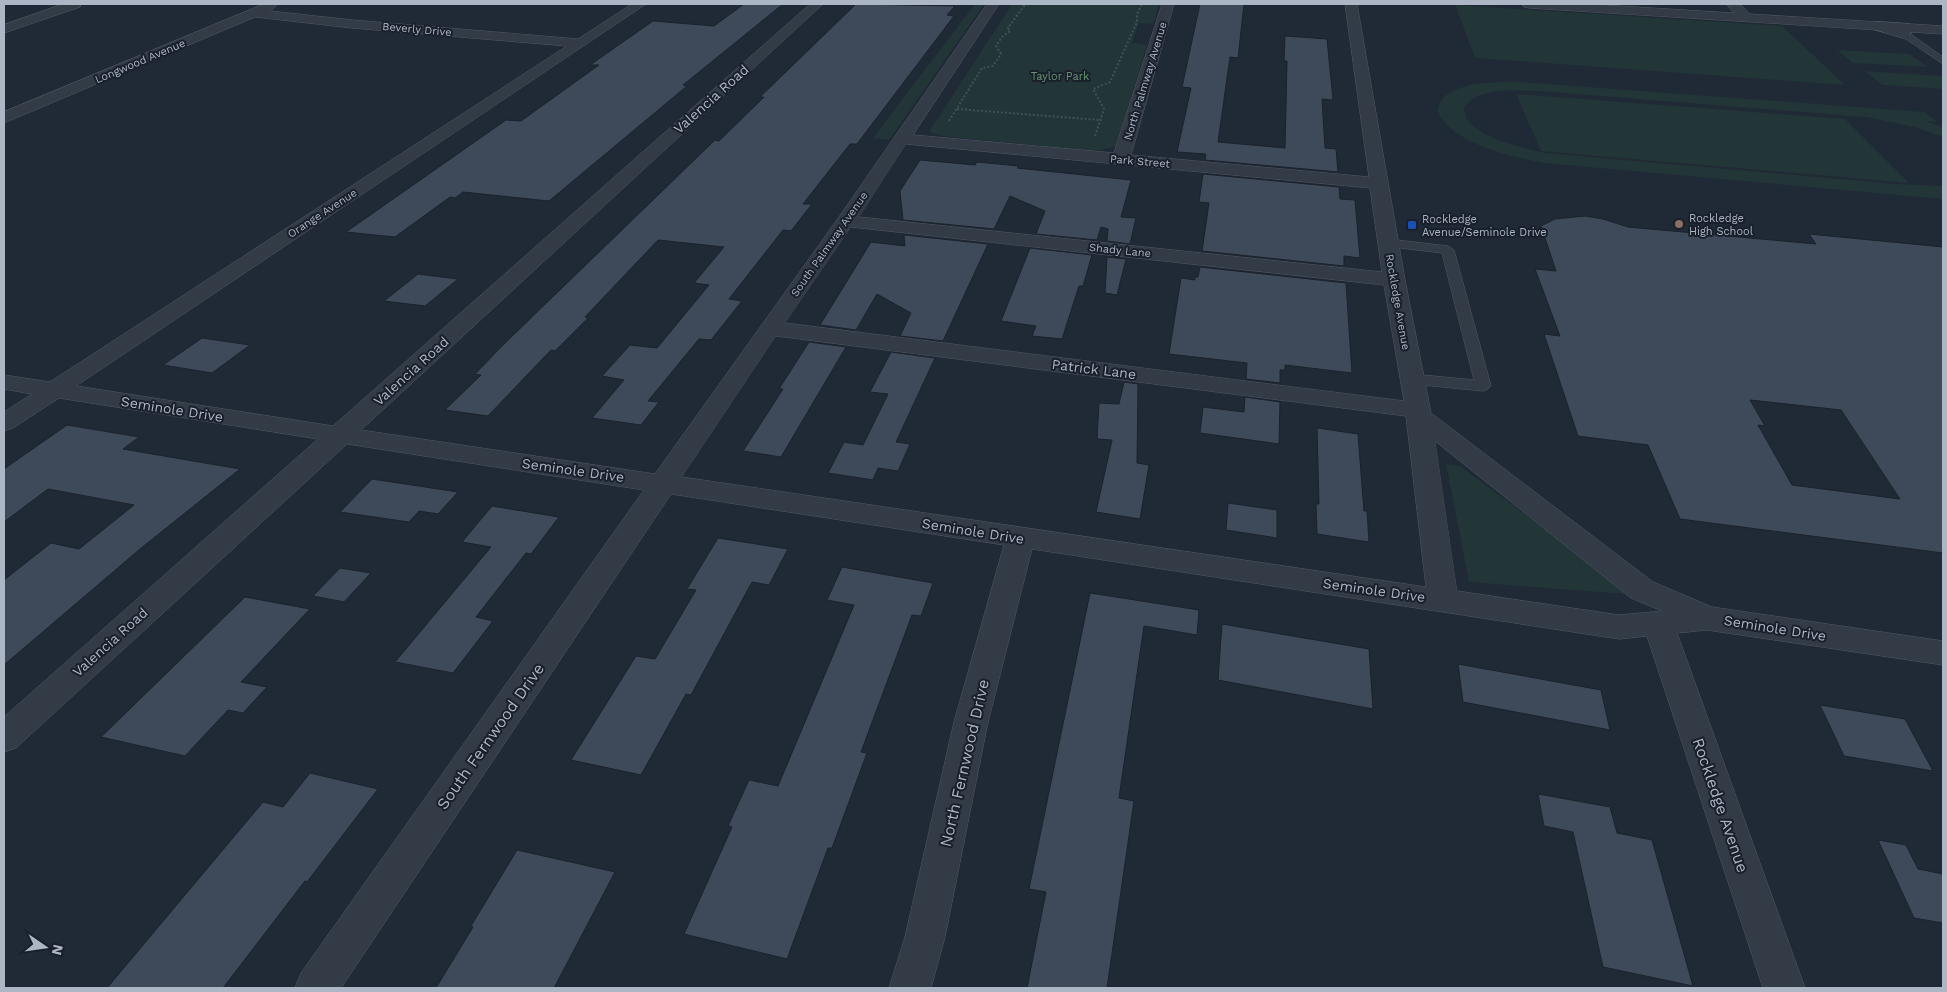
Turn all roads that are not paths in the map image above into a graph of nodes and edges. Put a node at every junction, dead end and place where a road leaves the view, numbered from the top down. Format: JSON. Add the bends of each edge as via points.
{"nodes":[{"id":1,"x":75,"y":4,"type":"edge"},
{"id":2,"x":275,"y":4,"type":"edge"},
{"id":3,"x":640,"y":4,"type":"edge"},
{"id":4,"x":817,"y":4,"type":"edge"},
{"id":5,"x":993,"y":4,"type":"edge"},
{"id":6,"x":1168,"y":4,"type":"edge"},
{"id":7,"x":1351,"y":4,"type":"edge"},
{"id":8,"x":1529,"y":4,"type":"edge"},
{"id":9,"x":1733,"y":4,"type":"edge"},
{"id":10,"x":254,"y":13,"type":"junction"},
{"id":11,"x":1746,"y":18,"type":"junction"},
{"id":12,"x":4,"y":29,"type":"edge"},
{"id":13,"x":1943,"y":30,"type":"edge"},
{"id":14,"x":1910,"y":31,"type":"junction"},
{"id":15,"x":581,"y":43,"type":"junction"},
{"id":16,"x":1943,"y":61,"type":"edge"},
{"id":17,"x":4,"y":118,"type":"edge"},
{"id":18,"x":902,"y":139,"type":"junction"},
{"id":19,"x":1121,"y":159,"type":"junction"},
{"id":20,"x":1378,"y":183,"type":"junction"},
{"id":21,"x":846,"y":221,"type":"junction"},
{"id":22,"x":1388,"y":243,"type":"junction"},
{"id":23,"x":1394,"y":280,"type":"junction"},
{"id":24,"x":770,"y":328,"type":"junction"},
{"id":25,"x":1412,"y":379,"type":"junction"},
{"id":26,"x":4,"y":382,"type":"edge"},
{"id":27,"x":54,"y":390,"type":"junction"},
{"id":28,"x":1418,"y":413,"type":"junction"},
{"id":29,"x":4,"y":423,"type":"edge"},
{"id":30,"x":339,"y":435,"type":"junction"},
{"id":31,"x":664,"y":483,"type":"junction"},
{"id":32,"x":1020,"y":538,"type":"junction"},
{"id":33,"x":1443,"y":601,"type":"junction"},
{"id":34,"x":1707,"y":618,"type":"junction"},
{"id":35,"x":1658,"y":623,"type":"junction"},
{"id":36,"x":1943,"y":653,"type":"edge"},
{"id":37,"x":4,"y":738,"type":"edge"},
{"id":38,"x":316,"y":988,"type":"edge"},
{"id":39,"x":910,"y":988,"type":"edge"},
{"id":40,"x":1784,"y":988,"type":"edge"}],
"edges":[{"from":1,"to":12,"type":"street"},
{"from":2,"to":10,"type":"street","name":"Longwood Avenue"},
{"from":3,"to":15,"type":"street","name":"Orange Avenue"},
{"from":4,"to":30,"type":"street","name":"Valencia Road"},
{"from":5,"to":18,"type":"street","name":"South Palmway Avenue"},
{"from":6,"to":19,"type":"street","name":"North Palmway Avenue"},
{"from":7,"to":20,"type":"street","name":"Rockledge Avenue"},
{"from":8,"to":11,"type":"street"},
{"from":9,"to":11,"type":"street"},
{"from":10,"to":15,"type":"street","name":"Beverly Drive"},
{"from":10,"to":17,"type":"street","name":"Longwood Avenue"},
{"from":11,"to":14,"type":"street"},
{"from":13,"to":14,"type":"street"},
{"from":14,"to":16,"type":"lane"},
{"from":15,"to":27,"type":"street","name":"Orange Avenue"},
{"from":18,"to":19,"type":"street","name":"Park Street"},
{"from":18,"to":21,"type":"street","name":"South Palmway Avenue"},
{"from":19,"to":20,"type":"street","name":"Park Street"},
{"from":20,"to":22,"type":"street","name":"Rockledge Avenue"},
{"from":21,"to":23,"type":"street","name":"Shady Lane"},
{"from":21,"to":24,"type":"street","name":"South Palmway Avenue"},
{"from":22,"to":23,"type":"street","name":"Rockledge Avenue"},
{"from":22,"to":25,"type":"lane","via":[[1448,250],[1483,386]]},
{"from":23,"to":25,"type":"street","name":"Rockledge Avenue"},
{"from":24,"to":28,"type":"street","name":"Patrick Lane"},
{"from":24,"to":31,"type":"street","name":"South Palmway Avenue"},
{"from":25,"to":28,"type":"street","name":"Rockledge Avenue"},
{"from":26,"to":27,"type":"street","name":"Seminole Drive"},
{"from":27,"to":29,"type":"street","name":"Orange Avenue"},
{"from":27,"to":30,"type":"street","name":"Seminole Drive"},
{"from":28,"to":33,"type":"street","name":"Rockledge Avenue"},
{"from":28,"to":34,"type":"street","via":[[1642,590]]},
{"from":30,"to":31,"type":"street","name":"Seminole Drive"},
{"from":30,"to":37,"type":"street","name":"Valencia Road"},
{"from":31,"to":32,"type":"street","name":"Seminole Drive"},
{"from":31,"to":38,"type":"street","name":"South Fernwood Drive"},
{"from":32,"to":33,"type":"street","name":"Seminole Drive"},
{"from":32,"to":39,"type":"street","name":"North Fernwood Drive","via":[[971,722],[925,937]]},
{"from":33,"to":35,"type":"street","name":"Seminole Drive","via":[[1619,627]]},
{"from":34,"to":35,"type":"street","name":"Seminole Drive"},
{"from":34,"to":36,"type":"street","name":"Seminole Drive"},
{"from":35,"to":40,"type":"street","name":"Rockledge Avenue"}]}
